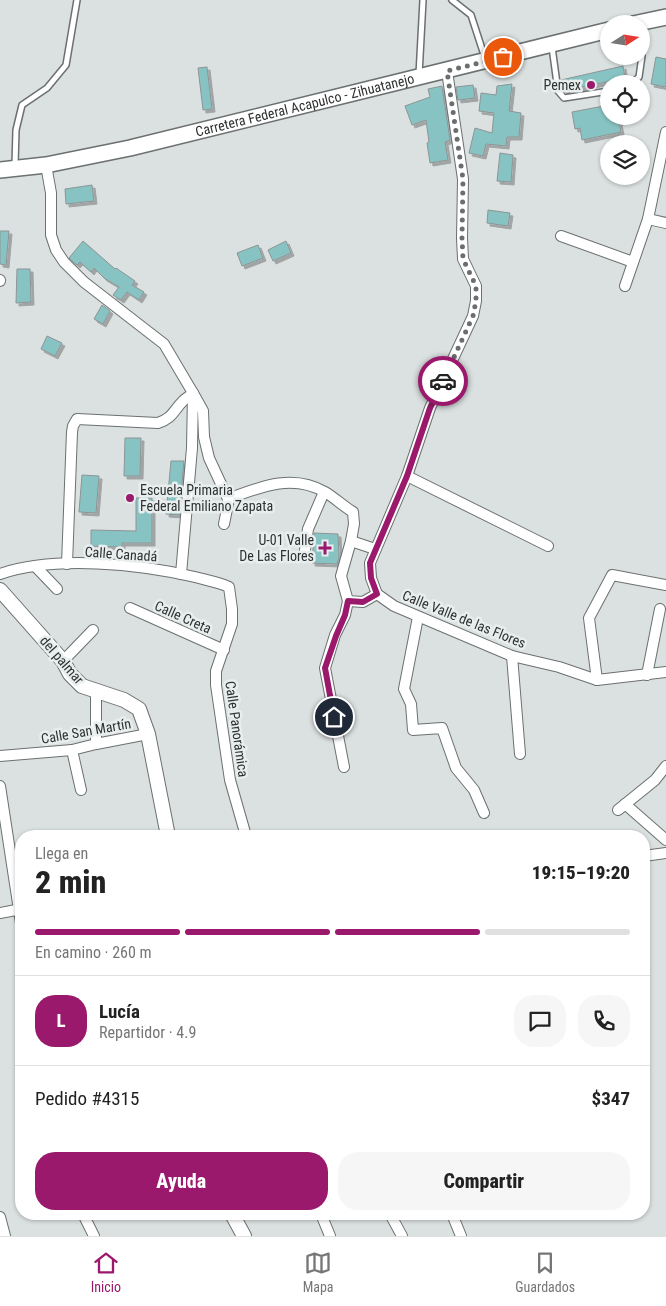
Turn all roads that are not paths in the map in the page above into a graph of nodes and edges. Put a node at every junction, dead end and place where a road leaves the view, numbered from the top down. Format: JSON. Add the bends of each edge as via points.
{"nodes":[{"id":1,"x":77,"y":0,"type":"edge"},
{"id":2,"x":424,"y":0,"type":"edge"},
{"id":3,"x":452,"y":0,"type":"edge"},
{"id":4,"x":666,"y":17,"type":"edge"},
{"id":5,"x":650,"y":20,"type":"edge"},
{"id":6,"x":600,"y":32,"type":"edge"},
{"id":7,"x":552,"y":44,"type":"junction"},
{"id":8,"x":486,"y":61,"type":"junction"},
{"id":9,"x":447,"y":71,"type":"junction"},
{"id":10,"x":418,"y":78,"type":"junction"},
{"id":11,"x":600,"y":92,"type":"edge"},
{"id":12,"x":666,"y":132,"type":"edge"},
{"id":13,"x":46,"y":165,"type":"junction"},
{"id":14,"x":8,"y":169,"type":"edge"},
{"id":15,"x":648,"y":219,"type":"junction"},
{"id":16,"x":666,"y":223,"type":"edge"},
{"id":17,"x":560,"y":236,"type":"dead end"},
{"id":18,"x":633,"y":262,"type":"junction"},
{"id":19,"x":625,"y":286,"type":"dead end"},
{"id":20,"x":193,"y":393,"type":"junction"},
{"id":21,"x":407,"y":476,"type":"junction"},
{"id":22,"x":324,"y":492,"type":"junction"},
{"id":23,"x":228,"y":499,"type":"junction"},
{"id":24,"x":224,"y":524,"type":"dead end"},
{"id":25,"x":351,"y":541,"type":"junction"},
{"id":26,"x":548,"y":546,"type":"dead end"},
{"id":27,"x":375,"y":549,"type":"junction"},
{"id":28,"x":304,"y":557,"type":"dead end"},
{"id":29,"x":67,"y":564,"type":"junction"},
{"id":30,"x":36,"y":566,"type":"junction"},
{"id":31,"x":0,"y":574,"type":"edge"},
{"id":32,"x":181,"y":574,"type":"junction"},
{"id":33,"x":666,"y":585,"type":"edge"},
{"id":34,"x":57,"y":589,"type":"dead end"},
{"id":35,"x":0,"y":590,"type":"edge"},
{"id":36,"x":377,"y":594,"type":"junction"},
{"id":37,"x":230,"y":597,"type":"joint"},
{"id":38,"x":348,"y":601,"type":"junction"},
{"id":39,"x":130,"y":608,"type":"dead end"},
{"id":40,"x":660,"y":609,"type":"dead end"},
{"id":41,"x":418,"y":617,"type":"junction"},
{"id":42,"x":93,"y":630,"type":"dead end"},
{"id":43,"x":224,"y":650,"type":"junction"},
{"id":44,"x":512,"y":656,"type":"junction"},
{"id":45,"x":63,"y":661,"type":"junction"},
{"id":46,"x":666,"y":672,"type":"edge"},
{"id":47,"x":647,"y":675,"type":"junction"},
{"id":48,"x":596,"y":680,"type":"junction"},
{"id":49,"x":96,"y":691,"type":"junction"},
{"id":50,"x":148,"y":734,"type":"junction"},
{"id":51,"x":96,"y":744,"type":"junction"},
{"id":52,"x":72,"y":750,"type":"junction"},
{"id":53,"x":520,"y":754,"type":"dead end"},
{"id":54,"x":0,"y":756,"type":"edge"},
{"id":55,"x":666,"y":766,"type":"edge"},
{"id":56,"x":344,"y":767,"type":"dead end"},
{"id":57,"x":0,"y":786,"type":"edge"},
{"id":58,"x":81,"y":790,"type":"dead end"},
{"id":59,"x":484,"y":812,"type":"dead end"},
{"id":60,"x":167,"y":830,"type":"edge"},
{"id":61,"x":244,"y":830,"type":"edge"},
{"id":62,"x":666,"y":840,"type":"edge"},
{"id":63,"x":666,"y":853,"type":"edge"},
{"id":64,"x":650,"y":855,"type":"edge"},
{"id":65,"x":15,"y":878,"type":"edge"},
{"id":66,"x":15,"y":910,"type":"edge"},
{"id":67,"x":0,"y":913,"type":"edge"},
{"id":68,"x":0,"y":1217,"type":"edge"},
{"id":69,"x":86,"y":1220,"type":"edge"},
{"id":70,"x":235,"y":1220,"type":"edge"},
{"id":71,"x":323,"y":1220,"type":"edge"},
{"id":72,"x":393,"y":1220,"type":"edge"},
{"id":73,"x":454,"y":1220,"type":"edge"},
{"id":74,"x":5,"y":1236,"type":"edge"},
{"id":75,"x":94,"y":1236,"type":"edge"},
{"id":76,"x":244,"y":1236,"type":"edge"},
{"id":77,"x":330,"y":1236,"type":"edge"},
{"id":78,"x":402,"y":1236,"type":"edge"},
{"id":79,"x":461,"y":1236,"type":"edge"}],
"edges":[{"from":1,"to":14,"type":"lane","via":[[66,65],[48,88],[22,105]]},
{"from":2,"to":10,"type":"lane"},
{"from":3,"to":8,"type":"lane","via":[[471,15]]},
{"from":4,"to":5,"type":"main road"},
{"from":6,"to":7,"type":"main road","name":"Carretera Federal Acapulco - Zihuatanejo"},
{"from":7,"to":8,"type":"main road","name":"Carretera Federal Acapulco - Zihuatanejo"},
{"from":7,"to":11,"type":"lane","via":[[558,91],[564,98]]},
{"from":8,"to":9,"type":"main road","name":"Carretera Federal Acapulco - Zihuatanejo"},
{"from":9,"to":10,"type":"main road","name":"Carretera Federal Acapulco - Zihuatanejo"},
{"from":9,"to":21,"type":"street","via":[[463,179],[463,259],[476,286],[476,301],[473,316],[430,408]]},
{"from":10,"to":13,"type":"main road","name":"Carretera Federal Acapulco - Zihuatanejo","via":[[130,148]]},
{"from":12,"to":15,"type":"street"},
{"from":13,"to":14,"type":"main road","name":"Carretera Federal Acapulco - Zihuatanejo"},
{"from":13,"to":20,"type":"street","via":[[56,250],[84,282],[164,344]]},
{"from":15,"to":16,"type":"street"},
{"from":15,"to":18,"type":"street"},
{"from":17,"to":18,"type":"street"},
{"from":18,"to":19,"type":"street"},
{"from":20,"to":23,"type":"street","via":[[203,411],[209,458]]},
{"from":20,"to":29,"type":"street","via":[[167,420],[158,423],[78,419],[72,432]]},
{"from":20,"to":32,"type":"street","via":[[192,448]]},
{"from":21,"to":26,"type":"street"},
{"from":21,"to":27,"type":"street"},
{"from":22,"to":23,"type":"street","via":[[306,483],[280,483]]},
{"from":22,"to":25,"type":"street","via":[[353,512]]},
{"from":22,"to":28,"type":"street","via":[[308,529]]},
{"from":23,"to":24,"type":"street"},
{"from":25,"to":27,"type":"street"},
{"from":25,"to":38,"type":"street","via":[[341,576]]},
{"from":27,"to":36,"type":"street","via":[[370,563]]},
{"from":29,"to":30,"type":"street","name":"Calle Canadá"},
{"from":29,"to":32,"type":"street","name":"Calle Canadá","via":[[121,565]]},
{"from":30,"to":31,"type":"street","name":"Calle Canadá"},
{"from":30,"to":34,"type":"street"},
{"from":32,"to":37,"type":"street","name":"Calle Canadá","via":[[228,587]]},
{"from":33,"to":48,"type":"street","via":[[612,575],[588,618]]},
{"from":35,"to":45,"type":"street","name":"del palmar"},
{"from":36,"to":38,"type":"street","via":[[363,602]]},
{"from":36,"to":41,"type":"street","name":"Calle Valle de las Flores"},
{"from":37,"to":43,"type":"street","name":"Calle Panorámica","via":[[232,624]]},
{"from":38,"to":56,"type":"street","via":[[325,668]]},
{"from":39,"to":43,"type":"street","name":"Calle Creta"},
{"from":40,"to":47,"type":"street"},
{"from":41,"to":44,"type":"street","name":"Calle Valle de las Flores"},
{"from":41,"to":59,"type":"street","via":[[404,689],[412,704],[413,730],[442,728],[456,768],[474,790]]},
{"from":42,"to":45,"type":"street"},
{"from":43,"to":61,"type":"street","name":"Calle Panorámica","via":[[216,670],[216,685],[230,780]]},
{"from":44,"to":48,"type":"street","name":"Calle Valle de las Flores"},
{"from":44,"to":53,"type":"street"},
{"from":45,"to":49,"type":"street","name":"del palmar","via":[[82,686]]},
{"from":46,"to":47,"type":"street","name":"Calle Valle de las Flores"},
{"from":47,"to":48,"type":"street","name":"Calle Valle de las Flores"},
{"from":49,"to":50,"type":"street","name":"del palmar","via":[[124,700],[139,709]]},
{"from":49,"to":51,"type":"street"},
{"from":50,"to":51,"type":"street","name":"Calle San Martín"},
{"from":50,"to":60,"type":"street"},
{"from":51,"to":52,"type":"street","name":"Calle San Martín"},
{"from":52,"to":54,"type":"street","name":"Calle San Martín"},
{"from":52,"to":58,"type":"street"},
{"from":55,"to":62,"type":"street","via":[[656,780],[622,807]]},
{"from":57,"to":65,"type":"street"},
{"from":63,"to":64,"type":"street"},
{"from":66,"to":67,"type":"street"},
{"from":68,"to":74,"type":"street"},
{"from":69,"to":75,"type":"street"},
{"from":70,"to":76,"type":"street"},
{"from":71,"to":77,"type":"street"},
{"from":72,"to":78,"type":"street"},
{"from":73,"to":79,"type":"street"}]}
